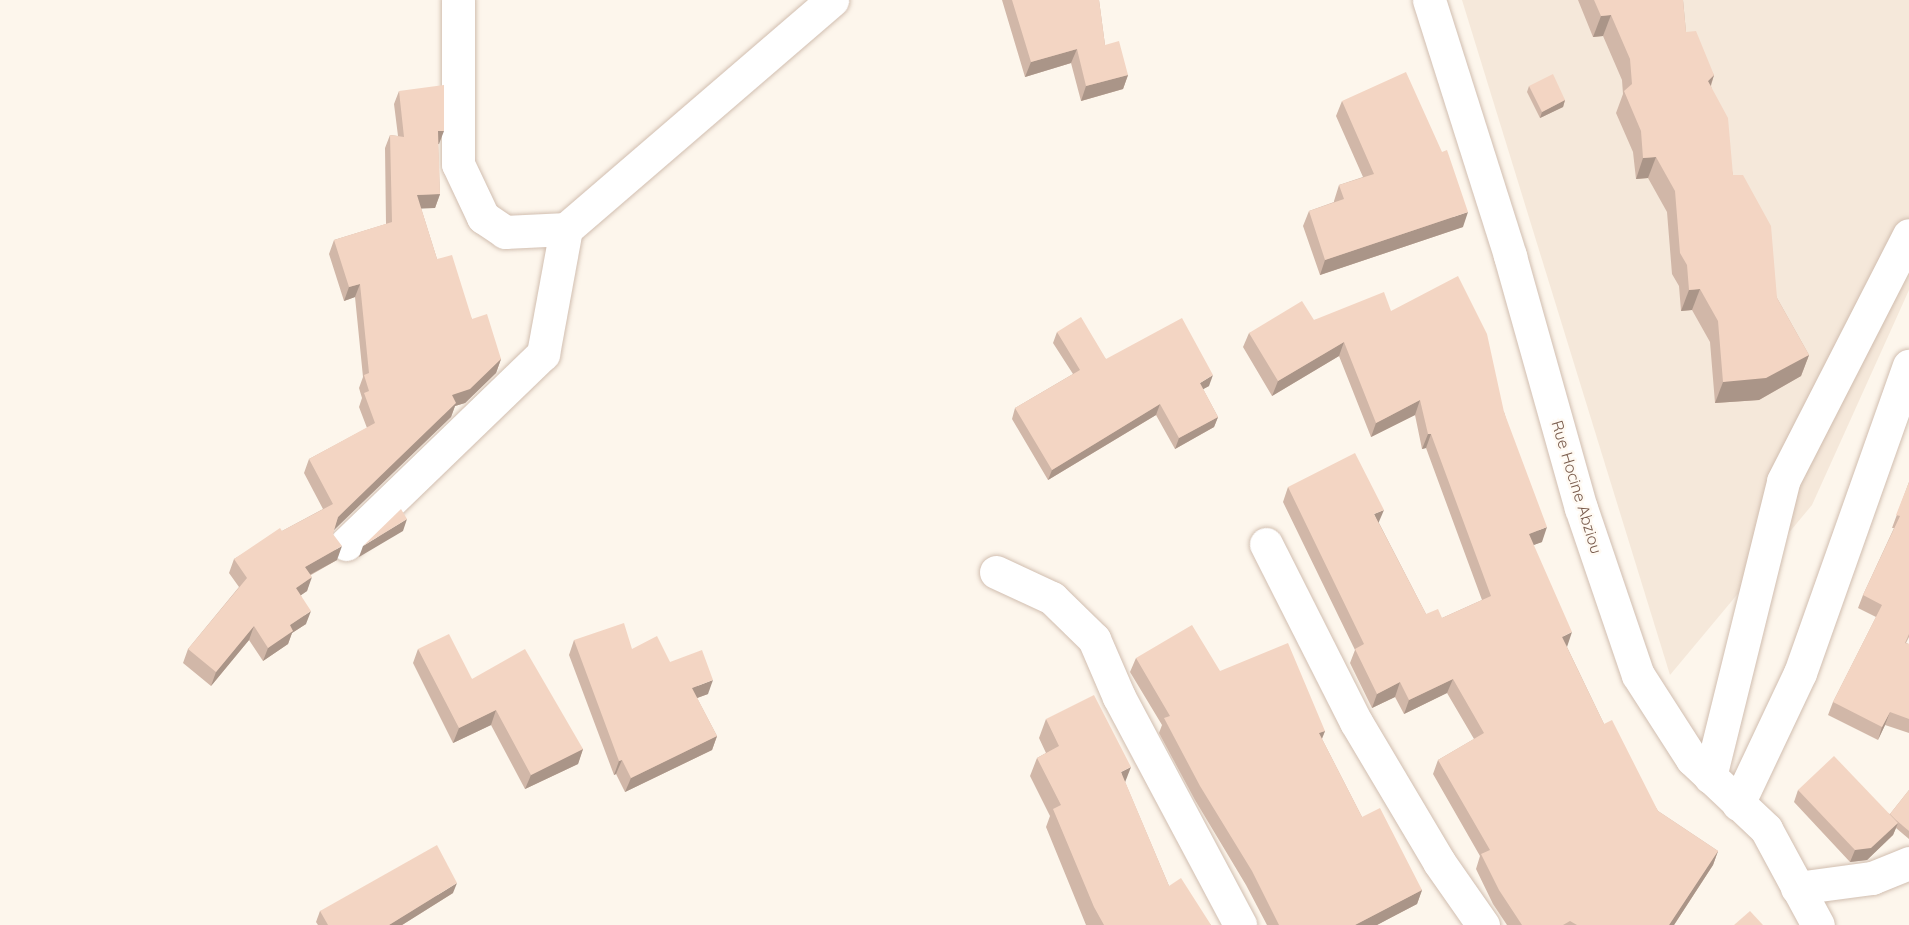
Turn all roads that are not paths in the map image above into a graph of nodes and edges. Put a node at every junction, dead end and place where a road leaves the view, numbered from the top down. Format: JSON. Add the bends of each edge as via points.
{"nodes":[{"id":1,"x":458,"y":0,"type":"edge"},
{"id":2,"x":831,"y":0,"type":"edge"},
{"id":3,"x":1429,"y":0,"type":"edge"},
{"id":4,"x":566,"y":229,"type":"junction"},
{"id":5,"x":1909,"y":235,"type":"edge"},
{"id":6,"x":1909,"y":366,"type":"edge"},
{"id":7,"x":346,"y":544,"type":"dead end"},
{"id":8,"x":1266,"y":544,"type":"dead end"},
{"id":9,"x":996,"y":572,"type":"dead end"},
{"id":10,"x":1710,"y":777,"type":"junction"},
{"id":11,"x":1738,"y":804,"type":"junction"},
{"id":12,"x":1909,"y":863,"type":"edge"},
{"id":13,"x":1797,"y":888,"type":"junction"},
{"id":14,"x":1240,"y":925,"type":"edge"},
{"id":15,"x":1483,"y":925,"type":"edge"},
{"id":16,"x":1818,"y":925,"type":"edge"}],
"edges":[{"from":1,"to":4,"type":"street","via":[[458,164],[483,217],[505,232]]},
{"from":2,"to":4,"type":"street"},
{"from":3,"to":10,"type":"street","name":"Rue Hocine Abziou","via":[[1510,256],[1581,508],[1638,675],[1692,759]]},
{"from":4,"to":7,"type":"street","via":[[543,354]]},
{"from":5,"to":10,"type":"street","via":[[1783,481]]},
{"from":6,"to":11,"type":"street","via":[[1800,672]]},
{"from":8,"to":15,"type":"street","via":[[1356,722],[1439,862]]},
{"from":9,"to":14,"type":"street","via":[[1052,598],[1094,639],[1119,697]]},
{"from":10,"to":11,"type":"street","name":"Rue Hocine Abziou"},
{"from":11,"to":13,"type":"street","name":"Rue Hocine Abziou","via":[[1766,829]]},
{"from":12,"to":13,"type":"street","via":[[1872,878]]},
{"from":13,"to":16,"type":"street","name":"Rue Hocine Abziou"}]}
